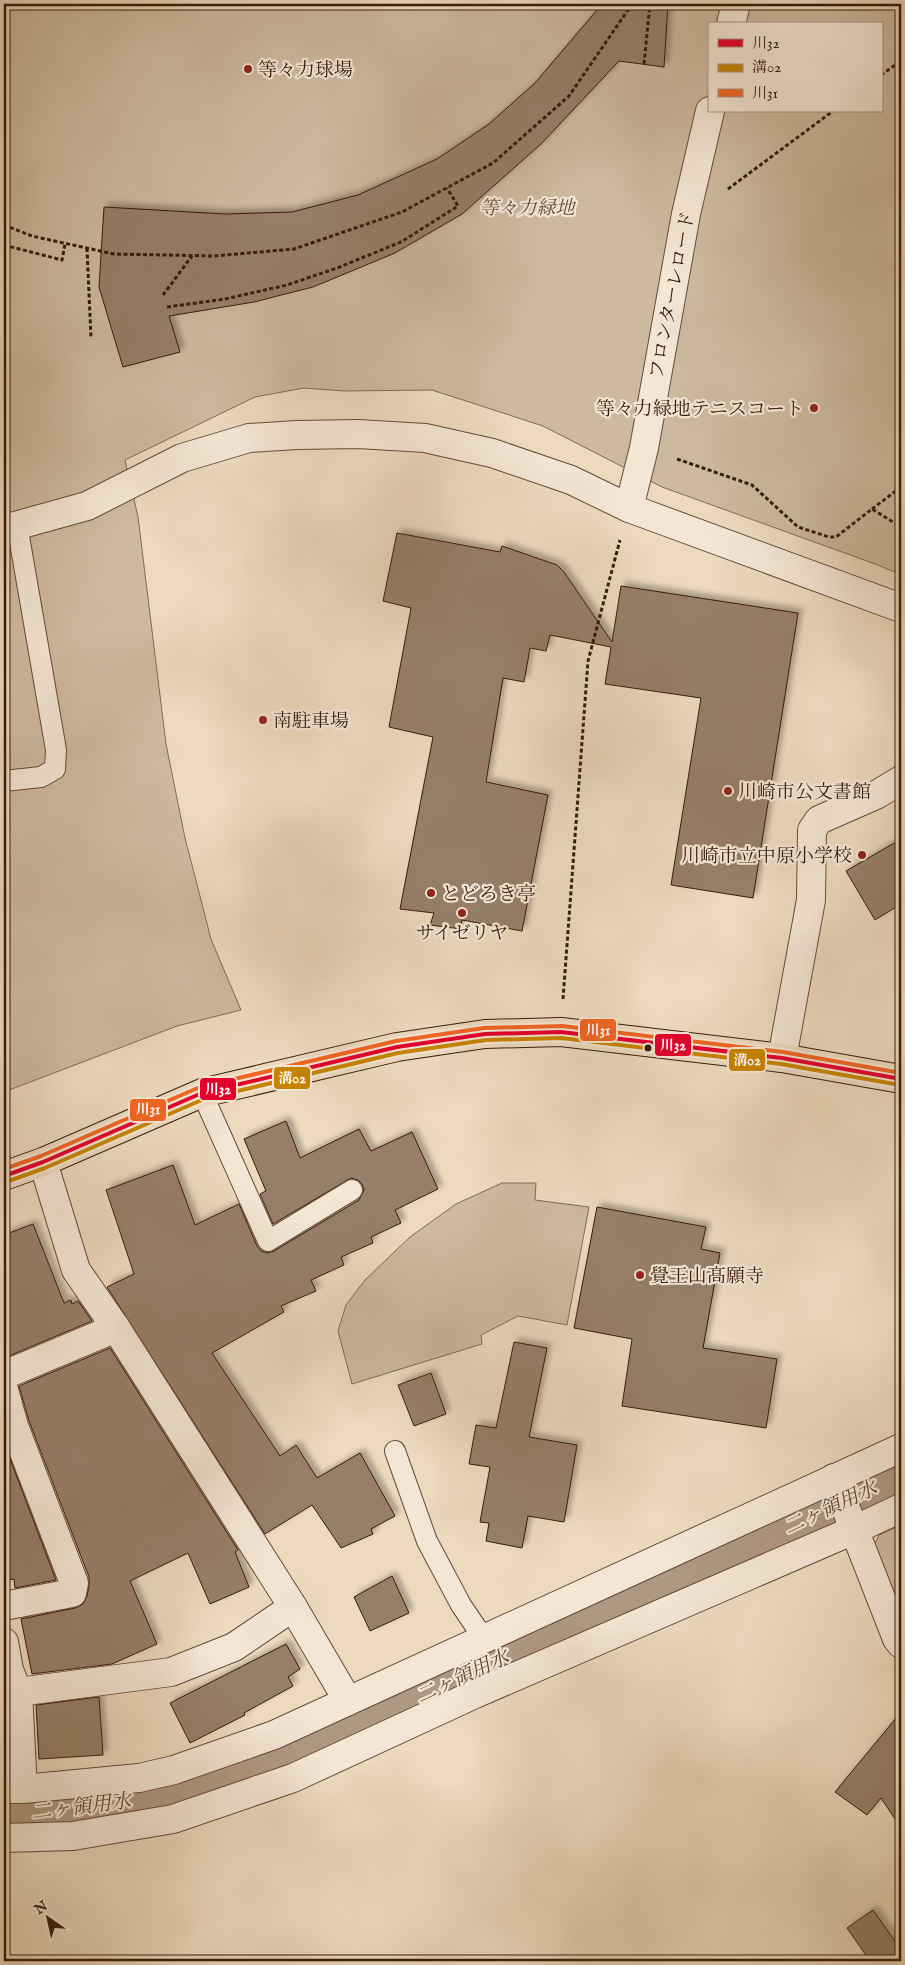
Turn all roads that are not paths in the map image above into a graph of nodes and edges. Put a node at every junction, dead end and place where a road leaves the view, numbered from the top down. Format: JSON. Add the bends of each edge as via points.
{"nodes":[{"id":1,"x":736,"y":4,"type":"edge"},
{"id":2,"x":732,"y":22,"type":"edge"},
{"id":3,"x":710,"y":112,"type":"edge"},
{"id":4,"x":629,"y":508,"type":"junction"},
{"id":5,"x":10,"y":527,"type":"edge"},
{"id":6,"x":901,"y":608,"type":"edge"},
{"id":7,"x":901,"y":780,"type":"edge"},
{"id":8,"x":4,"y":781,"type":"edge"},
{"id":9,"x":782,"y":1058,"type":"junction"},
{"id":10,"x":901,"y":1079,"type":"edge"},
{"id":11,"x":202,"y":1093,"type":"junction"},
{"id":12,"x":43,"y":1162,"type":"junction"},
{"id":13,"x":4,"y":1176,"type":"edge"},
{"id":14,"x":352,"y":1190,"type":"dead end"},
{"id":15,"x":116,"y":1328,"type":"junction"},
{"id":16,"x":4,"y":1376,"type":"edge"},
{"id":17,"x":4,"y":1390,"type":"edge"},
{"id":18,"x":9,"y":1427,"type":"edge"},
{"id":19,"x":901,"y":1448,"type":"edge"},
{"id":20,"x":395,"y":1450,"type":"dead end"},
{"id":21,"x":834,"y":1478,"type":"junction"},
{"id":22,"x":901,"y":1508,"type":"edge"},
{"id":23,"x":854,"y":1530,"type":"junction"},
{"id":24,"x":4,"y":1606,"type":"edge"},
{"id":25,"x":293,"y":1607,"type":"junction"},
{"id":26,"x":484,"y":1639,"type":"junction"},
{"id":27,"x":4,"y":1642,"type":"edge"},
{"id":28,"x":901,"y":1644,"type":"edge"},
{"id":29,"x":18,"y":1692,"type":"junction"},
{"id":30,"x":348,"y":1701,"type":"junction"},
{"id":31,"x":13,"y":1789,"type":"edge"},
{"id":32,"x":4,"y":1838,"type":"edge"}],
"edges":[{"from":1,"to":2,"type":"street"},
{"from":3,"to":4,"type":"street","name":"フロンターレロード","via":[[685,220],[644,448]]},
{"from":4,"to":5,"type":"street","via":[[571,480],[492,453],[425,438],[296,435],[249,438],[182,458],[87,506]]},
{"from":4,"to":6,"type":"street"},
{"from":5,"to":8,"type":"lane","via":[[56,750],[55,769],[41,776]]},
{"from":7,"to":9,"type":"street","via":[[820,820],[812,830],[811,900]]},
{"from":9,"to":10,"type":"highway"},
{"from":9,"to":11,"type":"highway","via":[[561,1032],[485,1034],[397,1047]]},
{"from":11,"to":12,"type":"highway"},
{"from":11,"to":14,"type":"lane","via":[[268,1242]]},
{"from":12,"to":13,"type":"highway"},
{"from":12,"to":15,"type":"street","via":[[76,1270]]},
{"from":15,"to":16,"type":"street"},
{"from":15,"to":25,"type":"street"},
{"from":17,"to":18,"type":"street"},
{"from":18,"to":24,"type":"street","via":[[74,1583],[72,1594]]},
{"from":19,"to":21,"type":"street"},
{"from":20,"to":26,"type":"lane","via":[[427,1541],[461,1605]]},
{"from":21,"to":23,"type":"street"},
{"from":21,"to":26,"type":"street"},
{"from":22,"to":23,"type":"street"},
{"from":23,"to":28,"type":"street"},
{"from":23,"to":32,"type":"street","via":[[475,1694],[293,1778],[173,1819],[73,1836]]},
{"from":25,"to":29,"type":"street","via":[[234,1647],[171,1672]]},
{"from":25,"to":30,"type":"street"},
{"from":26,"to":30,"type":"street"},
{"from":27,"to":29,"type":"street","via":[[9,1670]]},
{"from":29,"to":31,"type":"street"},
{"from":30,"to":31,"type":"street","via":[[274,1735],[174,1770],[139,1778]]}]}
